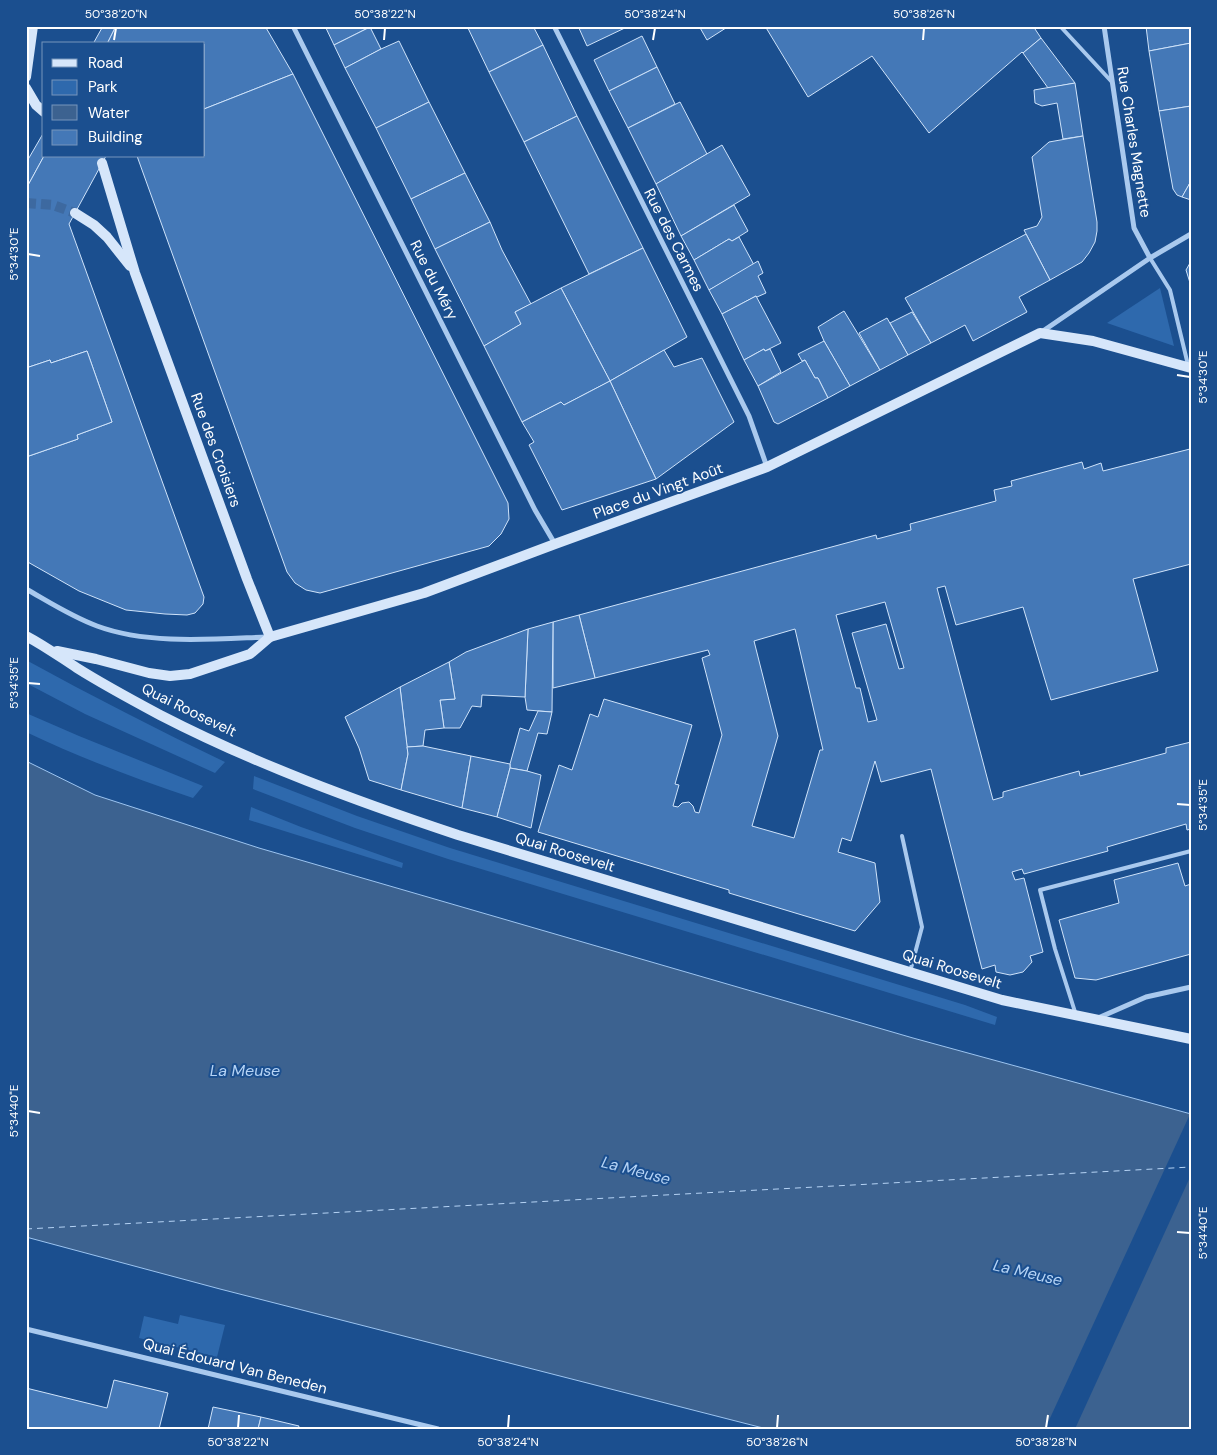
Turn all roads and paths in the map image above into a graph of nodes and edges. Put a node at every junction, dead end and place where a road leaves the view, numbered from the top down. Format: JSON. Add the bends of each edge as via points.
{"nodes":[{"id":1,"x":33,"y":26,"type":"edge"},
{"id":2,"x":293,"y":26,"type":"edge"},
{"id":3,"x":554,"y":26,"type":"edge"},
{"id":4,"x":1060,"y":26,"type":"edge"},
{"id":5,"x":1104,"y":26,"type":"edge"},
{"id":6,"x":26,"y":77,"type":"edge"},
{"id":7,"x":1112,"y":82,"type":"junction"},
{"id":8,"x":26,"y":88,"type":"edge"},
{"id":9,"x":42,"y":110,"type":"edge"},
{"id":10,"x":102,"y":163,"type":"dead end"},
{"id":11,"x":75,"y":213,"type":"tunnel mouth"},
{"id":12,"x":1191,"y":234,"type":"edge"},
{"id":13,"x":1150,"y":258,"type":"junction"},
{"id":14,"x":135,"y":273,"type":"junction"},
{"id":15,"x":1040,"y":333,"type":"junction"},
{"id":16,"x":1190,"y":368,"type":"edge"},
{"id":17,"x":767,"y":467,"type":"junction"},
{"id":18,"x":555,"y":544,"type":"junction"},
{"id":19,"x":26,"y":589,"type":"edge"},
{"id":20,"x":26,"y":636,"type":"edge"},
{"id":21,"x":270,"y":637,"type":"junction"},
{"id":22,"x":51,"y":650,"type":"junction"},
{"id":23,"x":902,"y":836,"type":"dead end"},
{"id":24,"x":1191,"y":851,"type":"edge"},
{"id":25,"x":910,"y":972,"type":"junction"},
{"id":26,"x":1191,"y":987,"type":"edge"},
{"id":27,"x":1076,"y":1014,"type":"junction"},
{"id":28,"x":1095,"y":1019,"type":"junction"},
{"id":29,"x":1191,"y":1039,"type":"edge"},
{"id":30,"x":26,"y":1329,"type":"edge"},
{"id":31,"x":438,"y":1429,"type":"edge"}],
"edges":[{"from":1,"to":6,"type":"street"},
{"from":2,"to":18,"type":"street","name":"Rue du Méry","via":[[535,510]]},
{"from":3,"to":17,"type":"street","name":"Rue des Carmes","via":[[749,416]]},
{"from":4,"to":7,"type":"lane"},
{"from":5,"to":7,"type":"street","name":"Rue Charles Magnette"},
{"from":7,"to":13,"type":"street","name":"Rue Charles Magnette","via":[[1134,228]]},
{"from":8,"to":9,"type":"street"},
{"from":10,"to":14,"type":"street","name":"Rue des Croisiers"},
{"from":11,"to":14,"type":"street","name":"Rue des Croisiers","via":[[107,237]]},
{"from":12,"to":13,"type":"street","name":"Place du Vingt Août"},
{"from":13,"to":15,"type":"street","name":"Place du Vingt Août"},
{"from":13,"to":16,"type":"lane","via":[[1170,290]]},
{"from":14,"to":21,"type":"street","name":"Rue des Croisiers"},
{"from":15,"to":16,"type":"street","via":[[1093,341]]},
{"from":15,"to":17,"type":"street","name":"Place du Vingt Août"},
{"from":17,"to":18,"type":"street","name":"Place du Vingt Août"},
{"from":18,"to":21,"type":"street","name":"Place du Vingt Août","via":[[424,594]]},
{"from":19,"to":21,"type":"street","via":[[98,626],[130,635],[217,640]]},
{"from":20,"to":22,"type":"street"},
{"from":21,"to":22,"type":"street","via":[[250,654],[190,674],[170,676]]},
{"from":22,"to":25,"type":"street","name":"Quai Roosevelt","via":[[160,715],[335,792],[458,835]]},
{"from":23,"to":25,"type":"lane","via":[[922,927]]},
{"from":24,"to":27,"type":"lane","via":[[1040,890]]},
{"from":25,"to":27,"type":"street","name":"Quai Roosevelt","via":[[1002,1000]]},
{"from":26,"to":28,"type":"street","via":[[1146,997]]},
{"from":27,"to":28,"type":"street","name":"Quai Roosevelt"},
{"from":28,"to":29,"type":"street","name":"Quai Roosevelt"},
{"from":30,"to":31,"type":"street","name":"Quai Édouard Van Beneden"}]}
